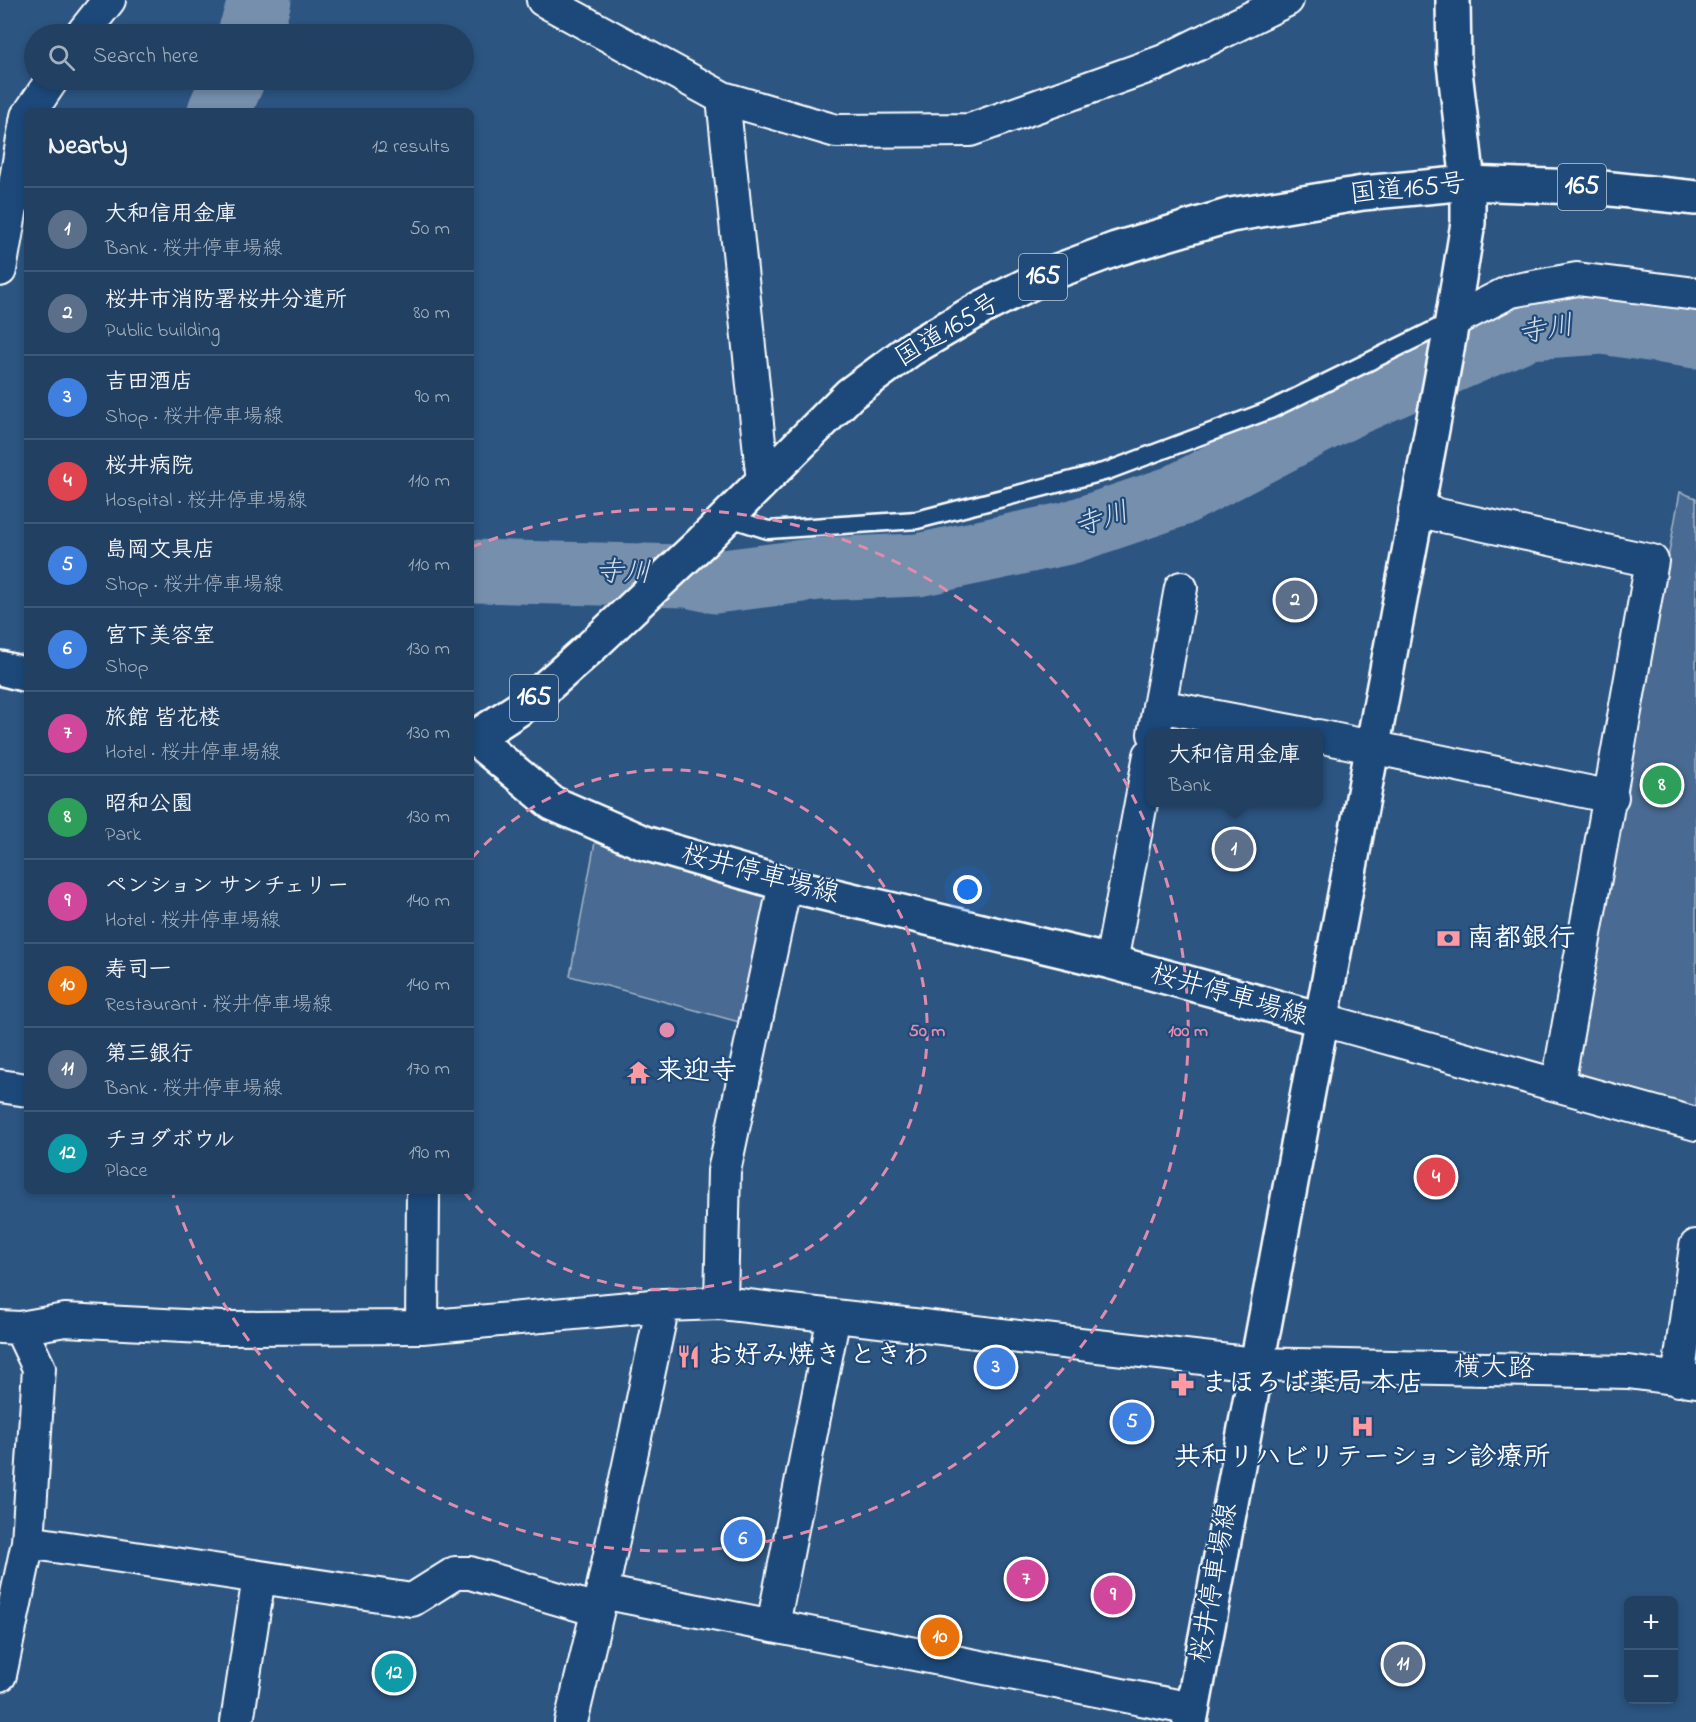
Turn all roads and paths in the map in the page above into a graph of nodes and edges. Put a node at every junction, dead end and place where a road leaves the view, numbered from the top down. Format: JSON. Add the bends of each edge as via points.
{"nodes":[{"id":1,"x":543,"y":0,"type":"edge"},
{"id":2,"x":1287,"y":0,"type":"edge"},
{"id":3,"x":1453,"y":0,"type":"edge"},
{"id":4,"x":45,"y":90,"type":"edge"},
{"id":5,"x":723,"y":98,"type":"junction"},
{"id":6,"x":33,"y":108,"type":"edge"},
{"id":7,"x":24,"y":133,"type":"edge"},
{"id":8,"x":1468,"y":183,"type":"junction"},
{"id":9,"x":1696,"y":198,"type":"edge"},
{"id":10,"x":0,"y":270,"type":"edge"},
{"id":11,"x":1696,"y":294,"type":"edge"},
{"id":12,"x":1451,"y":327,"type":"junction"},
{"id":13,"x":763,"y":481,"type":"junction"},
{"id":14,"x":1415,"y":510,"type":"junction"},
{"id":15,"x":727,"y":517,"type":"junction"},
{"id":16,"x":1181,"y":588,"type":"dead end"},
{"id":17,"x":0,"y":668,"type":"edge"},
{"id":18,"x":24,"y":674,"type":"edge"},
{"id":19,"x":1156,"y":720,"type":"edge"},
{"id":20,"x":1252,"y":729,"type":"edge"},
{"id":21,"x":1323,"y":737,"type":"edge"},
{"id":22,"x":474,"y":744,"type":"edge"},
{"id":23,"x":474,"y":746,"type":"edge"},
{"id":24,"x":1371,"y":746,"type":"junction"},
{"id":25,"x":1146,"y":776,"type":"edge"},
{"id":26,"x":1612,"y":797,"type":"junction"},
{"id":27,"x":785,"y":884,"type":"junction"},
{"id":28,"x":1111,"y":962,"type":"junction"},
{"id":29,"x":1320,"y":1019,"type":"junction"},
{"id":30,"x":1558,"y":1084,"type":"junction"},
{"id":31,"x":0,"y":1086,"type":"edge"},
{"id":32,"x":24,"y":1090,"type":"edge"},
{"id":33,"x":1696,"y":1124,"type":"edge"},
{"id":34,"x":423,"y":1194,"type":"edge"},
{"id":35,"x":1696,"y":1246,"type":"edge"},
{"id":36,"x":721,"y":1302,"type":"junction"},
{"id":37,"x":663,"y":1305,"type":"junction"},
{"id":38,"x":834,"y":1316,"type":"junction"},
{"id":39,"x":422,"y":1327,"type":"junction"},
{"id":40,"x":10,"y":1328,"type":"edge"},
{"id":41,"x":1255,"y":1364,"type":"junction"},
{"id":42,"x":1687,"y":1380,"type":"edge"},
{"id":43,"x":28,"y":1542,"type":"junction"},
{"id":44,"x":259,"y":1577,"type":"junction"},
{"id":45,"x":600,"y":1601,"type":"junction"},
{"id":46,"x":772,"y":1625,"type":"junction"},
{"id":47,"x":0,"y":1675,"type":"edge"},
{"id":48,"x":1191,"y":1716,"type":"edge"},
{"id":49,"x":237,"y":1722,"type":"edge"},
{"id":50,"x":571,"y":1722,"type":"edge"}],
"edges":[{"from":1,"to":5,"type":"street"},
{"from":2,"to":5,"type":"street","via":[[1164,61],[970,130],[836,131]]},
{"from":3,"to":8,"type":"main road","via":[[1454,63]]},
{"from":4,"to":6,"type":"street"},
{"from":5,"to":13,"type":"street"},
{"from":7,"to":10,"type":"street"},
{"from":8,"to":9,"type":"main road","name":"国道165号","number":"165","via":[[1602,188]]},
{"from":8,"to":12,"type":"main road","via":[[1468,223]]},
{"from":8,"to":13,"type":"main road","name":"国道165号","number":"165","via":[[1363,193],[1231,215],[1116,249],[1049,274],[911,349],[850,394]]},
{"from":11,"to":12,"type":"street","via":[[1576,279],[1511,291]]},
{"from":12,"to":14,"type":"main road"},
{"from":12,"to":15,"type":"lane","via":[[1270,410],[1107,471],[917,520],[768,530]]},
{"from":13,"to":15,"type":"main road","name":"国道165号","number":"165"},
{"from":14,"to":24,"type":"main road"},
{"from":14,"to":26,"type":"street","via":[[1652,561]]},
{"from":15,"to":22,"type":"main road","name":"国道165号","number":"165","via":[[591,647],[528,703]]},
{"from":16,"to":19,"type":"street"},
{"from":17,"to":18,"type":"main road"},
{"from":19,"to":20,"type":"street"},
{"from":21,"to":24,"type":"street"},
{"from":23,"to":27,"type":"main road","name":"桜井停車場線","via":[[552,803],[644,843]]},
{"from":24,"to":26,"type":"street"},
{"from":24,"to":29,"type":"main road"},
{"from":25,"to":28,"type":"street"},
{"from":26,"to":30,"type":"street"},
{"from":27,"to":28,"type":"main road","name":"桜井停車場線"},
{"from":27,"to":36,"type":"street","via":[[724,1171]]},
{"from":28,"to":29,"type":"main road","name":"桜井停車場線"},
{"from":29,"to":30,"type":"street"},
{"from":29,"to":41,"type":"main road","name":"桜井停車場線"},
{"from":30,"to":33,"type":"street"},
{"from":31,"to":32,"type":"street"},
{"from":34,"to":39,"type":"street"},
{"from":35,"to":42,"type":"street"},
{"from":36,"to":37,"type":"street","name":"横大路"},
{"from":36,"to":38,"type":"street","name":"横大路"},
{"from":37,"to":39,"type":"street","name":"横大路"},
{"from":37,"to":45,"type":"street"},
{"from":38,"to":41,"type":"street","name":"横大路"},
{"from":38,"to":46,"type":"street"},
{"from":39,"to":40,"type":"street","name":"横大路","via":[[223,1328],[65,1320]]},
{"from":40,"to":43,"type":"street","via":[[39,1368]]},
{"from":41,"to":42,"type":"street","name":"横大路","via":[[1628,1372]]},
{"from":41,"to":48,"type":"main road","name":"桜井停車場線"},
{"from":43,"to":44,"type":"street"},
{"from":43,"to":47,"type":"street"},
{"from":44,"to":45,"type":"street","via":[[412,1600],[455,1573],[470,1573]]},
{"from":44,"to":49,"type":"street"},
{"from":45,"to":46,"type":"street"},
{"from":45,"to":50,"type":"street"},
{"from":46,"to":48,"type":"street"}]}
